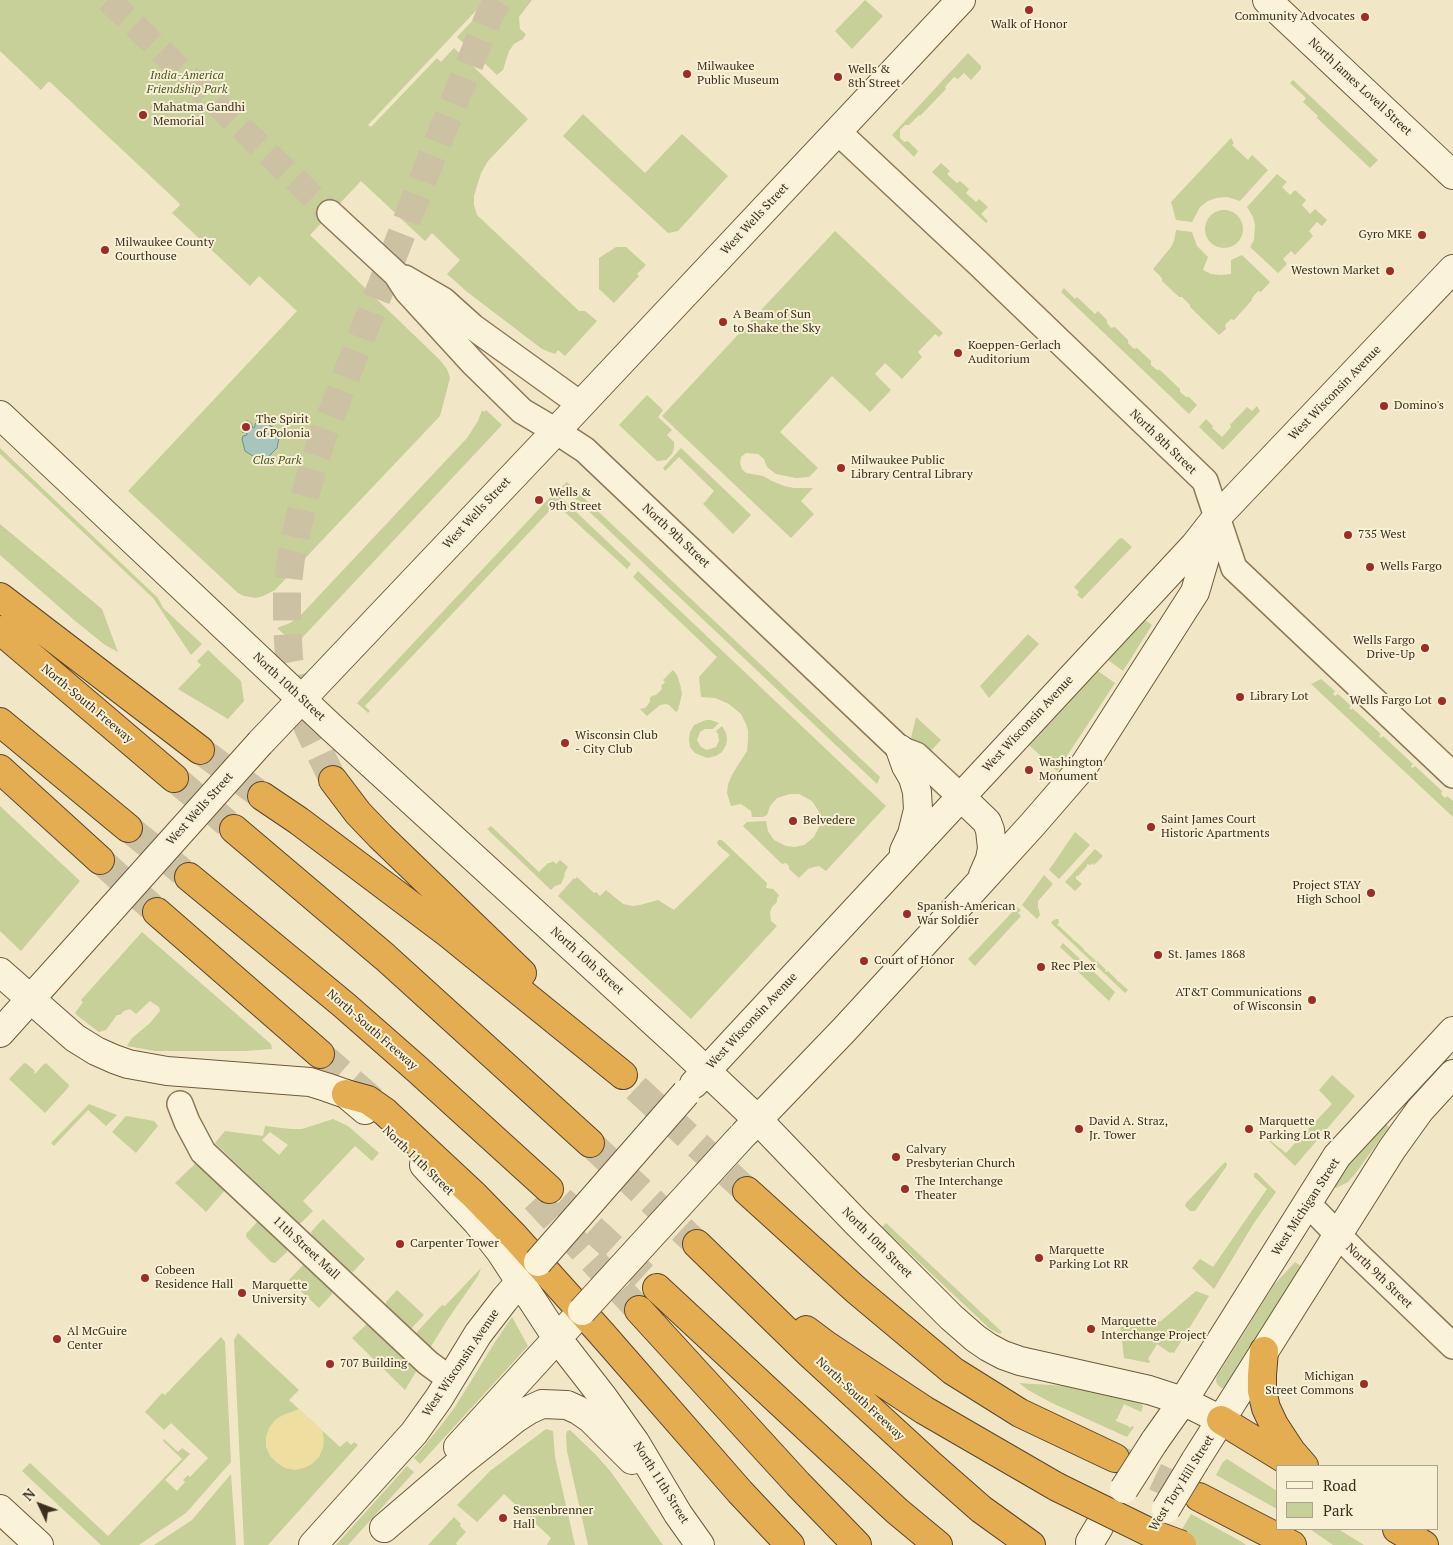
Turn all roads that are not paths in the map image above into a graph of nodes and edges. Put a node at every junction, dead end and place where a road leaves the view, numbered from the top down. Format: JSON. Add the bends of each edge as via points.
{"nodes":[{"id":1,"x":961,"y":0,"type":"edge"},
{"id":2,"x":1267,"y":0,"type":"edge"},
{"id":3,"x":837,"y":131,"type":"junction"},
{"id":4,"x":1453,"y":175,"type":"edge"},
{"id":5,"x":330,"y":213,"type":"tunnel mouth"},
{"id":6,"x":1453,"y":269,"type":"edge"},
{"id":7,"x":396,"y":274,"type":"junction"},
{"id":8,"x":580,"y":404,"type":"junction"},
{"id":9,"x":0,"y":415,"type":"edge"},
{"id":10,"x":556,"y":430,"type":"junction"},
{"id":11,"x":1217,"y":517,"type":"junction"},
{"id":12,"x":0,"y":597,"type":"edge"},
{"id":13,"x":0,"y":630,"type":"edge"},
{"id":14,"x":301,"y":699,"type":"junction"},
{"id":15,"x":0,"y":722,"type":"edge"},
{"id":16,"x":900,"y":749,"type":"junction"},
{"id":17,"x":200,"y":750,"type":"tunnel mouth"},
{"id":18,"x":0,"y":769,"type":"edge"},
{"id":19,"x":1453,"y":775,"type":"edge"},
{"id":20,"x":174,"y":778,"type":"tunnel mouth"},
{"id":21,"x":333,"y":780,"type":"tunnel mouth"},
{"id":22,"x":262,"y":796,"type":"tunnel mouth"},
{"id":23,"x":961,"y":797,"type":"junction"},
{"id":24,"x":128,"y":828,"type":"tunnel mouth"},
{"id":25,"x":234,"y":829,"type":"tunnel mouth"},
{"id":26,"x":100,"y":860,"type":"tunnel mouth"},
{"id":27,"x":894,"y":868,"type":"junction"},
{"id":28,"x":189,"y":877,"type":"tunnel mouth"},
{"id":29,"x":972,"y":891,"type":"junction"},
{"id":30,"x":157,"y":912,"type":"tunnel mouth"},
{"id":31,"x":0,"y":972,"type":"edge"},
{"id":32,"x":30,"y":999,"type":"junction"},
{"id":33,"x":0,"y":1033,"type":"edge"},
{"id":34,"x":1448,"y":1047,"type":"edge"},
{"id":35,"x":320,"y":1054,"type":"tunnel mouth"},
{"id":36,"x":706,"y":1070,"type":"junction"},
{"id":37,"x":1453,"y":1074,"type":"edge"},
{"id":38,"x":346,"y":1094,"type":"joint"},
{"id":39,"x":180,"y":1104,"type":"dead end"},
{"id":40,"x":750,"y":1128,"type":"junction"},
{"id":41,"x":590,"y":1143,"type":"tunnel mouth"},
{"id":42,"x":747,"y":1191,"type":"tunnel mouth"},
{"id":43,"x":542,"y":1194,"type":"tunnel mouth"},
{"id":44,"x":1308,"y":1204,"type":"junction"},
{"id":45,"x":1337,"y":1235,"type":"junction"},
{"id":46,"x":529,"y":1271,"type":"junction"},
{"id":47,"x":657,"y":1288,"type":"tunnel mouth"},
{"id":48,"x":639,"y":1310,"type":"tunnel mouth"},
{"id":49,"x":582,"y":1311,"type":"junction"},
{"id":50,"x":557,"y":1338,"type":"junction"},
{"id":51,"x":1453,"y":1346,"type":"edge"},
{"id":52,"x":1264,"y":1351,"type":"junction"},
{"id":53,"x":450,"y":1379,"type":"junction"},
{"id":54,"x":1183,"y":1401,"type":"junction"},
{"id":55,"x":1220,"y":1420,"type":"junction"},
{"id":56,"x":1115,"y":1458,"type":"tunnel mouth"},
{"id":57,"x":1294,"y":1465,"type":"edge"},
{"id":58,"x":1303,"y":1465,"type":"edge"},
{"id":59,"x":1120,"y":1495,"type":"dead end"},
{"id":60,"x":1199,"y":1497,"type":"tunnel mouth"},
{"id":61,"x":0,"y":1509,"type":"edge"},
{"id":62,"x":678,"y":1514,"type":"junction"},
{"id":63,"x":1399,"y":1530,"type":"edge"},
{"id":64,"x":376,"y":1537,"type":"edge"},
{"id":65,"x":39,"y":1545,"type":"edge"},
{"id":66,"x":313,"y":1545,"type":"edge"},
{"id":67,"x":700,"y":1545,"type":"edge"},
{"id":68,"x":790,"y":1545,"type":"edge"},
{"id":69,"x":857,"y":1545,"type":"edge"},
{"id":70,"x":938,"y":1545,"type":"edge"},
{"id":71,"x":1030,"y":1545,"type":"edge"},
{"id":72,"x":1144,"y":1545,"type":"edge"},
{"id":73,"x":1182,"y":1545,"type":"edge"},
{"id":74,"x":1292,"y":1545,"type":"edge"},
{"id":75,"x":1424,"y":1545,"type":"edge"}],
"edges":[{"from":1,"to":3,"type":"street","name":"West Wells Street"},
{"from":2,"to":4,"type":"street","name":"North James Lovell Street"},
{"from":3,"to":8,"type":"street","name":"West Wells Street"},
{"from":3,"to":11,"type":"street","name":"North 8th Street","via":[[1205,481]]},
{"from":5,"to":7,"type":"street","name":"North 9th Street"},
{"from":6,"to":11,"type":"street","name":"West Wisconsin Avenue"},
{"from":7,"to":8,"type":"street","name":"North 9th Street","via":[[443,300],[473,327]]},
{"from":7,"to":10,"type":"street","name":"North 9th Street","via":[[407,291],[473,363],[522,411]]},
{"from":8,"to":10,"type":"street","name":"West Wells Street"},
{"from":9,"to":14,"type":"street","name":"North 10th Street"},
{"from":10,"to":14,"type":"street","name":"West Wells Street"},
{"from":10,"to":16,"type":"street","name":"North 9th Street","via":[[585,450]]},
{"from":11,"to":19,"type":"street","name":"North 8th Street","via":[[1234,568]]},
{"from":11,"to":23,"type":"street","name":"West Wisconsin Avenue","via":[[1194,546]]},
{"from":11,"to":29,"type":"street","name":"West Wisconsin Avenue","via":[[1195,592],[1085,764]]},
{"from":12,"to":17,"type":"highway"},
{"from":13,"to":20,"type":"highway","name":"North-South Freeway"},
{"from":14,"to":32,"type":"street","name":"West Wells Street","bridge":true},
{"from":14,"to":36,"type":"street","name":"North 10th Street"},
{"from":15,"to":24,"type":"highway"},
{"from":16,"to":23,"type":"street","name":"North 9th Street","via":[[916,755]]},
{"from":16,"to":27,"type":"street","via":[[913,778],[918,810],[906,849]]},
{"from":18,"to":26,"type":"highway"},
{"from":21,"to":22,"type":"highway","via":[[380,836],[514,964],[629,1081],[449,934]]},
{"from":23,"to":27,"type":"street","name":"West Wisconsin Avenue"},
{"from":23,"to":29,"type":"street","via":[[987,822],[992,840],[986,870]]},
{"from":25,"to":41,"type":"highway","via":[[385,957]]},
{"from":27,"to":36,"type":"street","name":"West Wisconsin Avenue"},
{"from":28,"to":43,"type":"highway","name":"North-South Freeway","via":[[418,1070]]},
{"from":29,"to":40,"type":"street","name":"West Wisconsin Avenue"},
{"from":30,"to":35,"type":"highway"},
{"from":31,"to":32,"type":"street"},
{"from":32,"to":33,"type":"street","name":"West Wells Street"},
{"from":32,"to":38,"type":"street","via":[[75,1038],[128,1064],[167,1071],[310,1082]]},
{"from":34,"to":44,"type":"street","name":"West Michigan Street","via":[[1337,1156]]},
{"from":36,"to":40,"type":"street","name":"North 10th Street"},
{"from":36,"to":46,"type":"street","name":"West Wisconsin Avenue","bridge":true},
{"from":37,"to":45,"type":"street","via":[[1420,1110]]},
{"from":38,"to":46,"type":"highway","via":[[368,1100],[385,1112],[474,1195]]},
{"from":39,"to":53,"type":"street","name":"11th Street Mall","via":[[203,1152],[428,1363]]},
{"from":40,"to":49,"type":"street","name":"West Wisconsin Avenue","bridge":true},
{"from":40,"to":54,"type":"street","name":"North 10th Street","via":[[856,1222],[951,1317],[988,1347],[1020,1361],[1149,1390]]},
{"from":42,"to":56,"type":"highway","via":[[855,1289],[953,1371],[1020,1414]]},
{"from":44,"to":45,"type":"street","name":"North 9th Street"},
{"from":44,"to":54,"type":"street","name":"West Michigan Street"},
{"from":45,"to":51,"type":"street","name":"North 9th Street"},
{"from":45,"to":52,"type":"street"},
{"from":46,"to":49,"type":"highway"},
{"from":46,"to":50,"type":"street","name":"North 11th Street"},
{"from":46,"to":53,"type":"street","name":"West Wisconsin Avenue","via":[[478,1334]]},
{"from":47,"to":70,"type":"highway","via":[[897,1511]]},
{"from":48,"to":69,"type":"highway"},
{"from":49,"to":50,"type":"street","name":"West Wisconsin Avenue"},
{"from":49,"to":68,"type":"highway"},
{"from":50,"to":62,"type":"street","name":"North 11th Street","via":[[625,1427]]},
{"from":50,"to":64,"type":"street","name":"West Wisconsin Avenue"},
{"from":52,"to":55,"type":"street"},
{"from":52,"to":58,"type":"highway","via":[[1262,1391],[1266,1408],[1274,1425]]},
{"from":53,"to":66,"type":"street","name":"West Wisconsin Avenue","via":[[414,1433]]},
{"from":54,"to":55,"type":"street","name":"North 10th Street"},
{"from":54,"to":59,"type":"street","bridge":true},
{"from":55,"to":57,"type":"highway"},
{"from":55,"to":72,"type":"street","name":"West Tory Hill Street","bridge":true},
{"from":60,"to":74,"type":"highway"},
{"from":61,"to":65,"type":"street"},
{"from":62,"to":64,"type":"street","via":[[591,1419],[567,1406],[542,1404],[514,1419]]},
{"from":62,"to":67,"type":"street","name":"North 11th Street"},
{"from":63,"to":75,"type":"highway"},
{"from":71,"to":73,"type":"highway","name":"North-South Freeway","bridge":true,"via":[[981,1509],[931,1465],[696,1244],[834,1350],[924,1410],[1057,1487]]}]}
